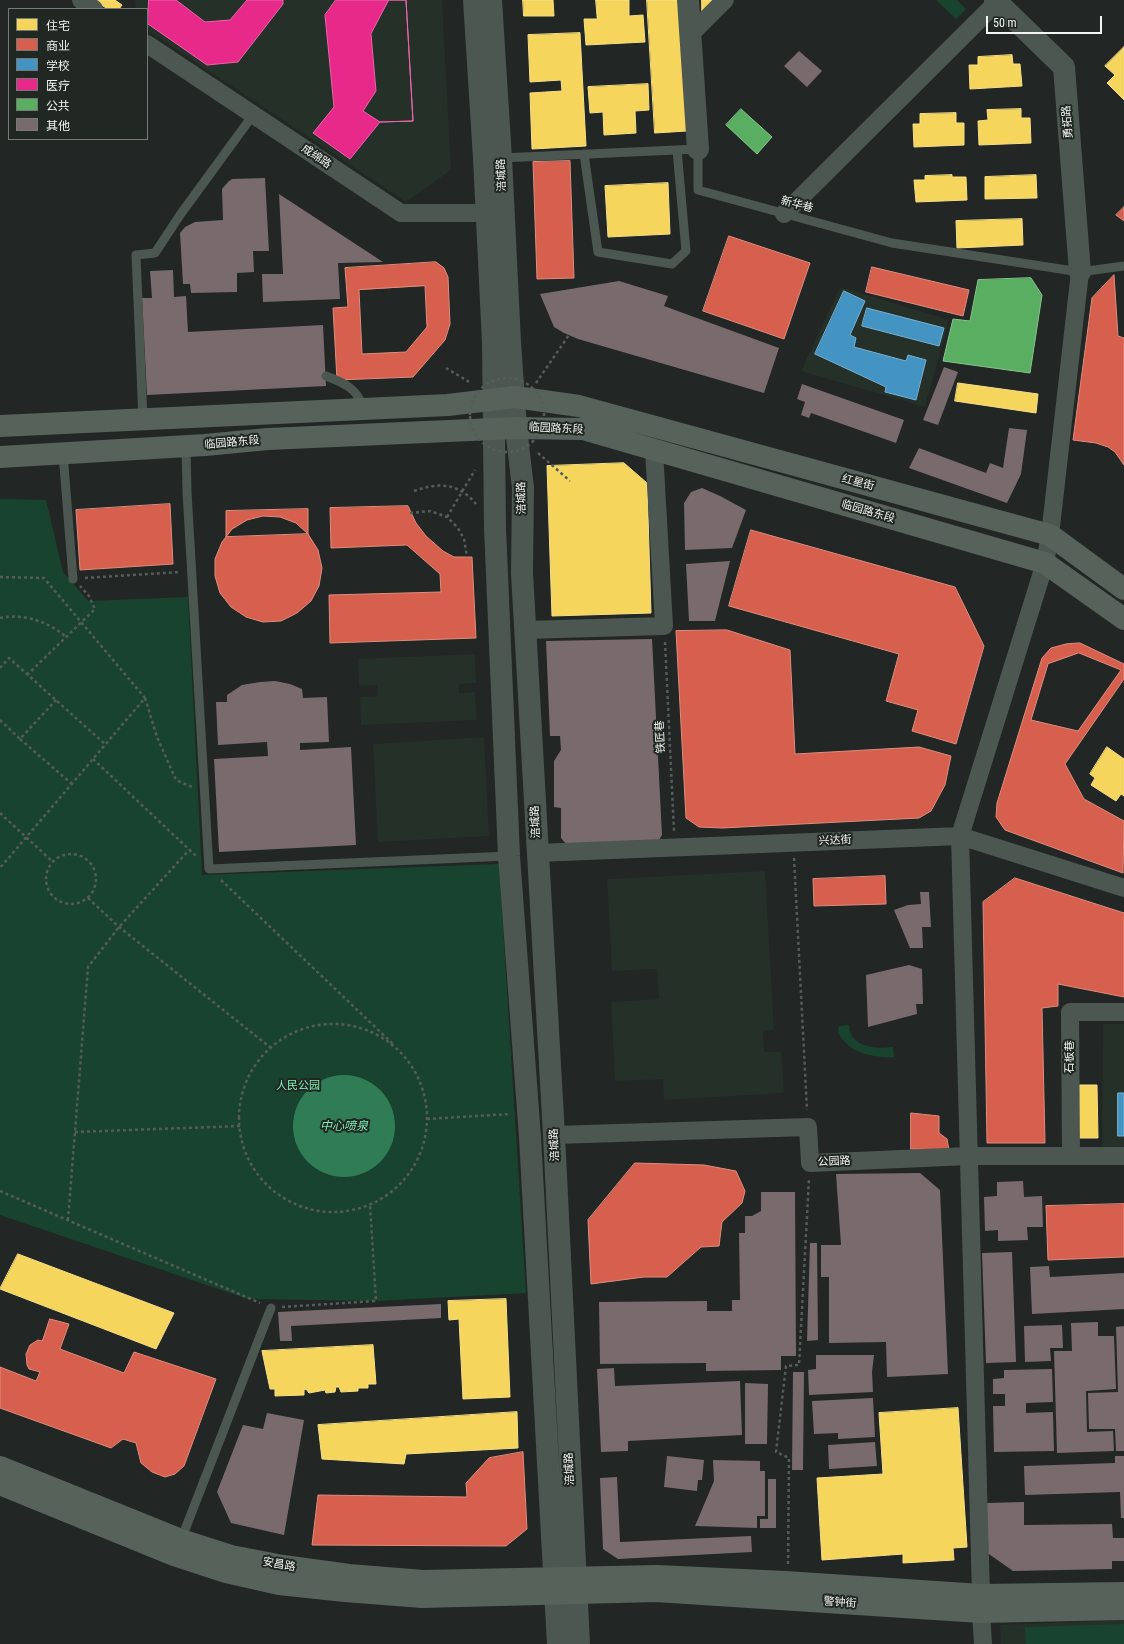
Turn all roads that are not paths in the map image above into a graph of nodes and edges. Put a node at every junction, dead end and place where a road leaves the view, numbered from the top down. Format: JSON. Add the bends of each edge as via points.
{"nodes":[{"id":1,"x":81,"y":0,"type":"edge"},
{"id":2,"x":474,"y":0,"type":"edge"},
{"id":3,"x":491,"y":0,"type":"edge"},
{"id":4,"x":688,"y":0,"type":"edge"},
{"id":5,"x":725,"y":0,"type":"edge"},
{"id":6,"x":997,"y":1,"type":"edge"},
{"id":7,"x":93,"y":8,"type":"edge"},
{"id":8,"x":690,"y":35,"type":"junction"},
{"id":9,"x":148,"y":45,"type":"edge"},
{"id":10,"x":253,"y":114,"type":"junction"},
{"id":11,"x":688,"y":150,"type":"junction"},
{"id":12,"x":584,"y":154,"type":"junction"},
{"id":13,"x":502,"y":158,"type":"junction"},
{"id":14,"x":494,"y":213,"type":"junction"},
{"id":15,"x":784,"y":214,"type":"junction"},
{"id":16,"x":1124,"y":266,"type":"edge"},
{"id":17,"x":1080,"y":272,"type":"junction"},
{"id":18,"x":326,"y":376,"type":"dead end"},
{"id":19,"x":524,"y":392,"type":"junction"},
{"id":20,"x":487,"y":394,"type":"junction"},
{"id":21,"x":362,"y":409,"type":"junction"},
{"id":22,"x":144,"y":419,"type":"junction"},
{"id":23,"x":0,"y":426,"type":"edge"},
{"id":24,"x":516,"y":428,"type":"junction"},
{"id":25,"x":492,"y":438,"type":"junction"},
{"id":26,"x":186,"y":446,"type":"junction"},
{"id":27,"x":654,"y":450,"type":"junction"},
{"id":28,"x":63,"y":453,"type":"junction"},
{"id":29,"x":0,"y":456,"type":"edge"},
{"id":30,"x":1050,"y":535,"type":"junction"},
{"id":31,"x":1045,"y":563,"type":"junction"},
{"id":32,"x":73,"y":579,"type":"road end"},
{"id":33,"x":1124,"y":589,"type":"edge"},
{"id":34,"x":1124,"y":619,"type":"edge"},
{"id":35,"x":525,"y":630,"type":"junction"},
{"id":36,"x":960,"y":836,"type":"junction"},
{"id":37,"x":538,"y":852,"type":"junction"},
{"id":38,"x":509,"y":856,"type":"junction"},
{"id":39,"x":1124,"y":888,"type":"edge"},
{"id":40,"x":1124,"y":1012,"type":"edge"},
{"id":41,"x":554,"y":1135,"type":"junction"},
{"id":42,"x":969,"y":1156,"type":"junction"},
{"id":43,"x":1071,"y":1156,"type":"junction"},
{"id":44,"x":1124,"y":1156,"type":"edge"},
{"id":45,"x":271,"y":1308,"type":"road end"},
{"id":46,"x":0,"y":1467,"type":"edge"},
{"id":47,"x":0,"y":1484,"type":"edge"},
{"id":48,"x":181,"y":1540,"type":"junction"},
{"id":49,"x":565,"y":1585,"type":"junction"},
{"id":50,"x":1124,"y":1593,"type":"edge"},
{"id":51,"x":981,"y":1604,"type":"junction"},
{"id":52,"x":1124,"y":1609,"type":"edge"},
{"id":53,"x":558,"y":1644,"type":"edge"},
{"id":54,"x":579,"y":1644,"type":"edge"},
{"id":55,"x":983,"y":1644,"type":"edge"}],
"edges":[{"from":1,"to":7,"type":"street"},
{"from":2,"to":14,"type":"street","name":"涪城路","via":[[484,158]]},
{"from":3,"to":13,"type":"street","name":"涪城路"},
{"from":4,"to":8,"type":"street"},
{"from":5,"to":8,"type":"street"},
{"from":6,"to":15,"type":"street"},
{"from":6,"to":17,"type":"street","name":"勇拓路","via":[[1064,67]]},
{"from":8,"to":11,"type":"street"},
{"from":9,"to":10,"type":"street","name":"成绵路"},
{"from":10,"to":14,"type":"street","name":"成绵路","via":[[401,213]]},
{"from":10,"to":22,"type":"lane","via":[[180,215],[156,253],[136,255]]},
{"from":11,"to":12,"type":"lane"},
{"from":11,"to":12,"type":"lane","via":[[686,251],[672,264],[598,252]]},
{"from":11,"to":15,"type":"lane","name":"新华巷","via":[[698,190]]},
{"from":12,"to":13,"type":"lane"},
{"from":13,"to":14,"type":"street","name":"涪城路"},
{"from":14,"to":19,"type":"street","name":"涪城路","via":[[510,342]]},
{"from":14,"to":20,"type":"street","name":"涪城路","via":[[493,343]]},
{"from":15,"to":17,"type":"lane","name":"新华巷","via":[[892,243]]},
{"from":16,"to":17,"type":"lane","name":"新华巷"},
{"from":17,"to":30,"type":"street"},
{"from":18,"to":21,"type":"lane","via":[[350,387],[362,402]]},
{"from":19,"to":20,"type":"main road","name":"红星街"},
{"from":19,"to":24,"type":"street","name":"涪城路"},
{"from":19,"to":30,"type":"main road","name":"红星街"},
{"from":20,"to":21,"type":"main road","name":"红星街","via":[[448,405]]},
{"from":20,"to":25,"type":"street","name":"涪城路"},
{"from":21,"to":22,"type":"main road","name":"红星街"},
{"from":22,"to":23,"type":"main road","name":"红星街"},
{"from":24,"to":25,"type":"main road","name":"临园路东段"},
{"from":24,"to":27,"type":"main road","name":"临园路东段","via":[[583,429]]},
{"from":24,"to":35,"type":"street","name":"涪城路","via":[[523,488],[522,573]]},
{"from":25,"to":26,"type":"main road","name":"临园路东段","via":[[268,440]]},
{"from":25,"to":38,"type":"street","name":"涪城路"},
{"from":26,"to":28,"type":"main road","name":"临园路东段"},
{"from":26,"to":38,"type":"lane","via":[[209,868]]},
{"from":27,"to":31,"type":"main road","name":"临园路东段"},
{"from":27,"to":35,"type":"street","via":[[664,626]]},
{"from":28,"to":29,"type":"main road","name":"临园路东段"},
{"from":28,"to":32,"type":"lane"},
{"from":30,"to":31,"type":"street"},
{"from":30,"to":33,"type":"main road","name":"红星街"},
{"from":31,"to":34,"type":"main road","name":"临园路东段"},
{"from":31,"to":36,"type":"street"},
{"from":35,"to":37,"type":"street","name":"涪城路"},
{"from":36,"to":37,"type":"street","name":"兴达街"},
{"from":36,"to":39,"type":"street","name":"兴达街"},
{"from":36,"to":42,"type":"street"},
{"from":37,"to":41,"type":"street","name":"涪城路"},
{"from":38,"to":49,"type":"street","name":"涪城路"},
{"from":40,"to":43,"type":"street","name":"石板巷","via":[[1070,1012]]},
{"from":41,"to":42,"type":"street","name":"公园路","via":[[808,1127],[810,1163]]},
{"from":41,"to":49,"type":"street","name":"涪城路"},
{"from":42,"to":43,"type":"street","name":"公园路"},
{"from":42,"to":51,"type":"street"},
{"from":43,"to":44,"type":"street","name":"公园路"},
{"from":45,"to":48,"type":"lane"},
{"from":46,"to":48,"type":"main road","name":"安昌路"},
{"from":47,"to":49,"type":"main road","name":"安昌路","via":[[174,1555],[226,1572],[279,1584],[422,1597]]},
{"from":48,"to":49,"type":"main road","name":"安昌路","via":[[231,1556],[349,1575],[423,1581]]},
{"from":49,"to":51,"type":"main road","name":"警钟街"},
{"from":49,"to":51,"type":"main road","name":"警钟街","via":[[657,1576],[786,1582]]},
{"from":49,"to":53,"type":"street","name":"涪城路"},
{"from":49,"to":54,"type":"street","name":"涪城路"},
{"from":50,"to":51,"type":"main road","name":"警钟街"},
{"from":51,"to":52,"type":"main road","name":"警钟街"},
{"from":51,"to":55,"type":"street"}]}
